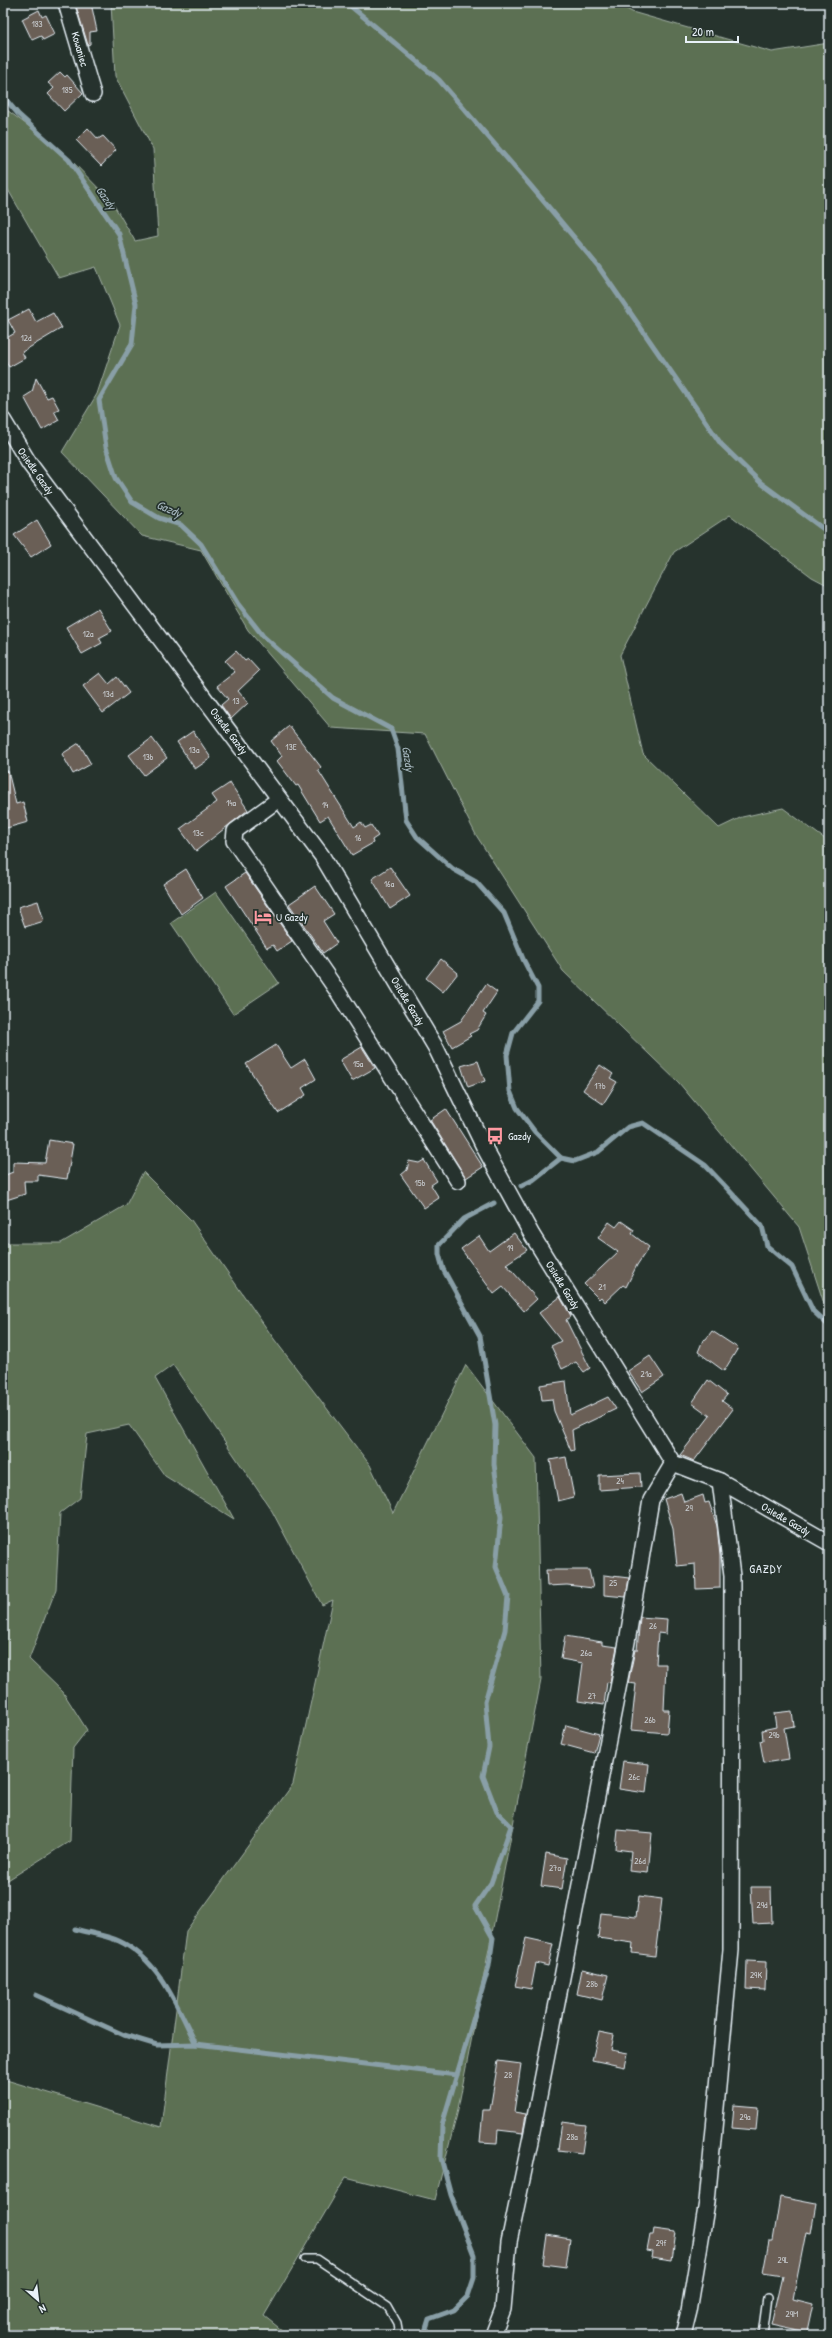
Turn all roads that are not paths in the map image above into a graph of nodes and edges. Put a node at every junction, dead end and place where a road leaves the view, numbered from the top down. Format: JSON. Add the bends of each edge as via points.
{"nodes":[{"id":1,"x":66,"y":3,"type":"edge"},
{"id":2,"x":93,"y":94,"type":"dead end"},
{"id":3,"x":3,"y":420,"type":"edge"},
{"id":4,"x":279,"y":799,"type":"junction"},
{"id":5,"x":458,"y":1181,"type":"dead end"},
{"id":6,"x":673,"y":1463,"type":"junction"},
{"id":7,"x":720,"y":1481,"type":"junction"},
{"id":8,"x":829,"y":1543,"type":"edge"},
{"id":9,"x":305,"y":2259,"type":"dead end"},
{"id":10,"x":767,"y":2298,"type":"dead end"},
{"id":11,"x":399,"y":2335,"type":"edge"},
{"id":12,"x":493,"y":2335,"type":"edge"},
{"id":13,"x":683,"y":2335,"type":"edge"},
{"id":14,"x":762,"y":2335,"type":"edge"}],
"edges":[{"from":1,"to":2,"type":"street","name":"Kowaniec"},
{"from":3,"to":4,"type":"street","name":"Osiedle Gazdy","via":[[29,463]]},
{"from":4,"to":5,"type":"street","via":[[236,831],[234,841],[338,992]]},
{"from":4,"to":6,"type":"street","name":"Osiedle Gazdy","via":[[322,856],[436,1048],[485,1149],[532,1235]]},
{"from":6,"to":7,"type":"street","name":"Osiedle Gazdy"},
{"from":6,"to":12,"type":"street","via":[[651,1500],[624,1657],[509,2242],[503,2309]]},
{"from":7,"to":8,"type":"street","name":"Osiedle Gazdy"},
{"from":7,"to":13,"type":"street","via":[[732,1576],[731,1950],[707,2202]]},
{"from":9,"to":11,"type":"lane","via":[[317,2259],[388,2307],[397,2323]]},
{"from":10,"to":14,"type":"lane"}]}
